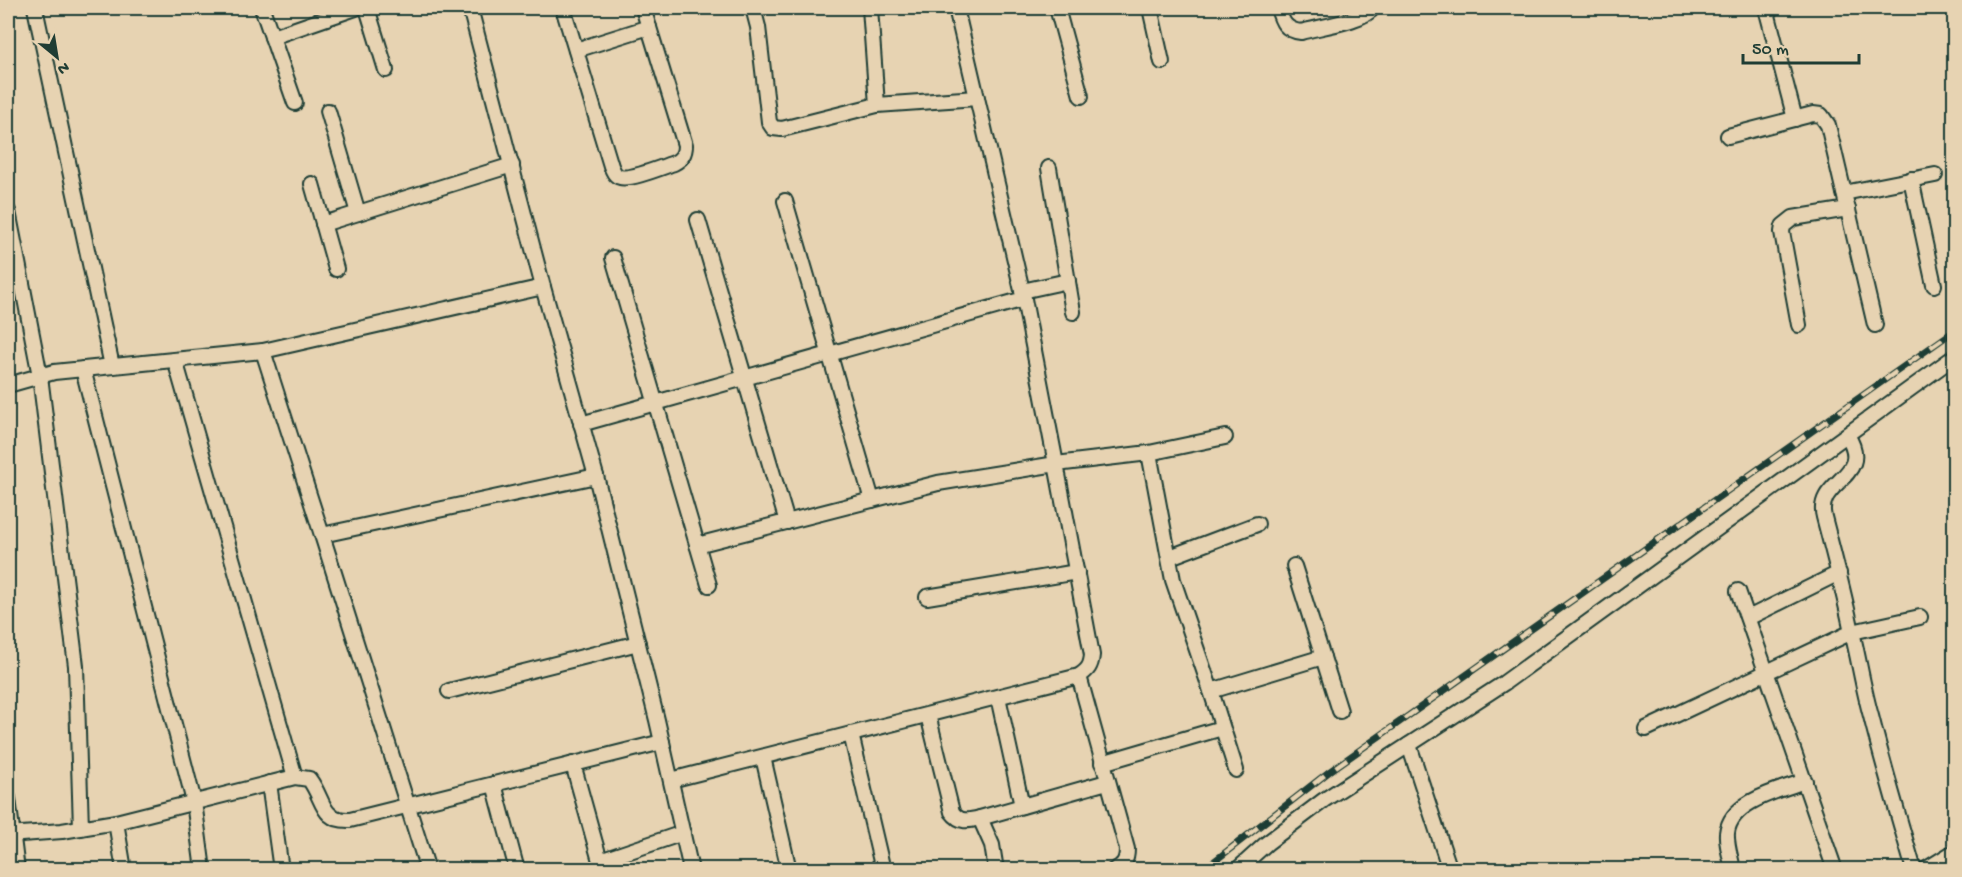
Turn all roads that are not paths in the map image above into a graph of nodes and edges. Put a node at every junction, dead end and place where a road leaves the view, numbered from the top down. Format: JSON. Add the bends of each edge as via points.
{"nodes":[{"id":1,"x":35,"y":8,"type":"edge"},
{"id":2,"x":262,"y":8,"type":"edge"},
{"id":3,"x":356,"y":8,"type":"edge"},
{"id":4,"x":367,"y":8,"type":"edge"},
{"id":5,"x":470,"y":8,"type":"edge"},
{"id":6,"x":563,"y":8,"type":"edge"},
{"id":7,"x":642,"y":8,"type":"edge"},
{"id":8,"x":753,"y":8,"type":"edge"},
{"id":9,"x":870,"y":8,"type":"edge"},
{"id":10,"x":956,"y":8,"type":"edge"},
{"id":11,"x":1057,"y":8,"type":"edge"},
{"id":12,"x":1150,"y":8,"type":"edge"},
{"id":13,"x":1278,"y":8,"type":"edge"},
{"id":14,"x":1373,"y":8,"type":"edge"},
{"id":15,"x":1766,"y":8,"type":"edge"},
{"id":16,"x":649,"y":27,"type":"junction"},
{"id":17,"x":272,"y":37,"type":"junction"},
{"id":18,"x":576,"y":50,"type":"junction"},
{"id":19,"x":1162,"y":62,"type":"dead end"},
{"id":20,"x":386,"y":70,"type":"dead end"},
{"id":21,"x":1080,"y":96,"type":"dead end"},
{"id":22,"x":977,"y":98,"type":"junction"},
{"id":23,"x":295,"y":103,"type":"dead end"},
{"id":24,"x":877,"y":105,"type":"junction"},
{"id":25,"x":328,"y":111,"type":"dead end"},
{"id":26,"x":1795,"y":119,"type":"junction"},
{"id":27,"x":1728,"y":136,"type":"dead end"},
{"id":28,"x":512,"y":165,"type":"junction"},
{"id":29,"x":1049,"y":168,"type":"dead end"},
{"id":30,"x":1935,"y":175,"type":"dead end"},
{"id":31,"x":1911,"y":179,"type":"junction"},
{"id":32,"x":312,"y":184,"type":"dead end"},
{"id":33,"x":1844,"y":193,"type":"junction"},
{"id":34,"x":784,"y":201,"type":"dead end"},
{"id":35,"x":1848,"y":209,"type":"junction"},
{"id":36,"x":8,"y":211,"type":"edge"},
{"id":37,"x":358,"y":213,"type":"junction"},
{"id":38,"x":698,"y":220,"type":"dead end"},
{"id":39,"x":323,"y":224,"type":"junction"},
{"id":40,"x":613,"y":258,"type":"dead end"},
{"id":41,"x":336,"y":269,"type":"dead end"},
{"id":42,"x":1068,"y":281,"type":"junction"},
{"id":43,"x":1934,"y":285,"type":"dead end"},
{"id":44,"x":543,"y":287,"type":"junction"},
{"id":45,"x":1023,"y":295,"type":"junction"},
{"id":46,"x":1073,"y":312,"type":"dead end"},
{"id":47,"x":1799,"y":325,"type":"dead end"},
{"id":48,"x":1875,"y":326,"type":"dead end"},
{"id":49,"x":263,"y":351,"type":"junction"},
{"id":50,"x":829,"y":354,"type":"junction"},
{"id":51,"x":1954,"y":357,"type":"edge"},
{"id":52,"x":175,"y":360,"type":"junction"},
{"id":53,"x":112,"y":366,"type":"junction"},
{"id":54,"x":82,"y":369,"type":"junction"},
{"id":55,"x":40,"y":376,"type":"junction"},
{"id":56,"x":744,"y":378,"type":"junction"},
{"id":57,"x":8,"y":385,"type":"edge"},
{"id":58,"x":655,"y":403,"type":"junction"},
{"id":59,"x":581,"y":424,"type":"junction"},
{"id":60,"x":1847,"y":435,"type":"junction"},
{"id":61,"x":1225,"y":437,"type":"dead end"},
{"id":62,"x":1149,"y":453,"type":"junction"},
{"id":63,"x":1056,"y":464,"type":"junction"},
{"id":64,"x":596,"y":476,"type":"junction"},
{"id":65,"x":872,"y":500,"type":"junction"},
{"id":66,"x":787,"y":522,"type":"junction"},
{"id":67,"x":1257,"y":524,"type":"dead end"},
{"id":68,"x":322,"y":535,"type":"junction"},
{"id":69,"x":697,"y":545,"type":"junction"},
{"id":70,"x":1170,"y":556,"type":"junction"},
{"id":71,"x":1294,"y":566,"type":"dead end"},
{"id":72,"x":1077,"y":572,"type":"junction"},
{"id":73,"x":1839,"y":573,"type":"junction"},
{"id":74,"x":709,"y":585,"type":"dead end"},
{"id":75,"x":1738,"y":591,"type":"dead end"},
{"id":76,"x":927,"y":597,"type":"dead end"},
{"id":77,"x":1920,"y":617,"type":"dead end"},
{"id":78,"x":1748,"y":618,"type":"junction"},
{"id":79,"x":1852,"y":632,"type":"junction"},
{"id":80,"x":638,"y":643,"type":"junction"},
{"id":81,"x":1323,"y":657,"type":"junction"},
{"id":82,"x":1767,"y":672,"type":"junction"},
{"id":83,"x":1079,"y":676,"type":"junction"},
{"id":84,"x":449,"y":691,"type":"dead end"},
{"id":85,"x":1211,"y":691,"type":"junction"},
{"id":86,"x":998,"y":697,"type":"junction"},
{"id":87,"x":1340,"y":711,"type":"dead end"},
{"id":88,"x":928,"y":715,"type":"junction"},
{"id":89,"x":1222,"y":728,"type":"junction"},
{"id":90,"x":1646,"y":729,"type":"dead end"},
{"id":91,"x":851,"y":734,"type":"junction"},
{"id":92,"x":662,"y":742,"type":"junction"},
{"id":93,"x":1408,"y":745,"type":"junction"},
{"id":94,"x":764,"y":757,"type":"junction"},
{"id":95,"x":1102,"y":762,"type":"junction"},
{"id":96,"x":573,"y":764,"type":"junction"},
{"id":97,"x":1236,"y":770,"type":"dead end"},
{"id":98,"x":295,"y":777,"type":"junction"},
{"id":99,"x":671,"y":780,"type":"junction"},
{"id":100,"x":1805,"y":781,"type":"junction"},
{"id":101,"x":1107,"y":782,"type":"junction"},
{"id":102,"x":270,"y":783,"type":"junction"},
{"id":103,"x":494,"y":784,"type":"junction"},
{"id":104,"x":8,"y":798,"type":"edge"},
{"id":105,"x":194,"y":802,"type":"junction"},
{"id":106,"x":408,"y":805,"type":"junction"},
{"id":107,"x":1022,"y":806,"type":"junction"},
{"id":108,"x":980,"y":818,"type":"junction"},
{"id":109,"x":117,"y":822,"type":"junction"},
{"id":110,"x":81,"y":828,"type":"junction"},
{"id":111,"x":683,"y":833,"type":"junction"},
{"id":112,"x":10,"y":835,"type":"edge"},
{"id":113,"x":1954,"y":852,"type":"edge"},
{"id":114,"x":599,"y":865,"type":"edge"},
{"id":115,"x":17,"y":870,"type":"edge"},
{"id":116,"x":124,"y":870,"type":"edge"},
{"id":117,"x":203,"y":870,"type":"edge"},
{"id":118,"x":281,"y":870,"type":"edge"},
{"id":119,"x":428,"y":870,"type":"edge"},
{"id":120,"x":518,"y":870,"type":"edge"},
{"id":121,"x":691,"y":870,"type":"edge"},
{"id":122,"x":789,"y":870,"type":"edge"},
{"id":123,"x":883,"y":870,"type":"edge"},
{"id":124,"x":996,"y":870,"type":"edge"},
{"id":125,"x":1114,"y":870,"type":"edge"},
{"id":126,"x":1238,"y":870,"type":"edge"},
{"id":127,"x":1450,"y":870,"type":"edge"},
{"id":128,"x":1733,"y":870,"type":"edge"},
{"id":129,"x":1835,"y":870,"type":"edge"},
{"id":130,"x":1914,"y":870,"type":"edge"},
{"id":131,"x":1925,"y":870,"type":"edge"}],
"edges":[{"from":1,"to":53,"type":"street"},
{"from":2,"to":17,"type":"street"},
{"from":3,"to":17,"type":"street"},
{"from":4,"to":20,"type":"street"},
{"from":5,"to":28,"type":"street"},
{"from":6,"to":18,"type":"street"},
{"from":7,"to":16,"type":"street"},
{"from":8,"to":24,"type":"street","via":[[767,115],[774,128]]},
{"from":9,"to":24,"type":"street"},
{"from":10,"to":22,"type":"street"},
{"from":11,"to":21,"type":"street"},
{"from":12,"to":19,"type":"street"},
{"from":13,"to":14,"type":"street","via":[[1287,27],[1301,32],[1361,17]]},
{"from":15,"to":26,"type":"street"},
{"from":16,"to":18,"type":"street"},
{"from":16,"to":18,"type":"street","via":[[685,145],[680,160],[662,167],[628,177],[614,174]]},
{"from":17,"to":23,"type":"street"},
{"from":22,"to":24,"type":"street"},
{"from":22,"to":45,"type":"street"},
{"from":25,"to":37,"type":"street"},
{"from":26,"to":27,"type":"street"},
{"from":26,"to":33,"type":"street","via":[[1814,114],[1825,119]]},
{"from":28,"to":37,"type":"street"},
{"from":28,"to":44,"type":"street"},
{"from":29,"to":42,"type":"street"},
{"from":30,"to":31,"type":"street"},
{"from":31,"to":33,"type":"street"},
{"from":31,"to":43,"type":"street"},
{"from":32,"to":39,"type":"street"},
{"from":33,"to":35,"type":"street"},
{"from":34,"to":50,"type":"street"},
{"from":35,"to":47,"type":"street","via":[[1793,218],[1783,226]]},
{"from":35,"to":48,"type":"street"},
{"from":36,"to":55,"type":"street"},
{"from":37,"to":39,"type":"street"},
{"from":38,"to":56,"type":"street"},
{"from":39,"to":41,"type":"street"},
{"from":40,"to":58,"type":"street"},
{"from":42,"to":45,"type":"street"},
{"from":42,"to":46,"type":"street"},
{"from":44,"to":49,"type":"street"},
{"from":44,"to":59,"type":"street"},
{"from":45,"to":50,"type":"street"},
{"from":45,"to":63,"type":"street"},
{"from":49,"to":52,"type":"street"},
{"from":49,"to":68,"type":"street"},
{"from":50,"to":56,"type":"street"},
{"from":50,"to":65,"type":"street"},
{"from":51,"to":60,"type":"street"},
{"from":52,"to":53,"type":"street"},
{"from":52,"to":98,"type":"street"},
{"from":53,"to":54,"type":"street"},
{"from":54,"to":55,"type":"street"},
{"from":54,"to":105,"type":"street"},
{"from":55,"to":57,"type":"street"},
{"from":55,"to":110,"type":"street","via":[[76,666]]},
{"from":56,"to":58,"type":"street"},
{"from":56,"to":66,"type":"street"},
{"from":58,"to":59,"type":"street"},
{"from":58,"to":69,"type":"street"},
{"from":59,"to":64,"type":"street"},
{"from":60,"to":73,"type":"street","via":[[1855,458],[1824,501],[1823,513]]},
{"from":60,"to":93,"type":"street","via":[[1504,683]]},
{"from":61,"to":62,"type":"street"},
{"from":62,"to":63,"type":"street"},
{"from":62,"to":70,"type":"street"},
{"from":63,"to":65,"type":"street","via":[[938,483]]},
{"from":63,"to":72,"type":"street"},
{"from":64,"to":68,"type":"street"},
{"from":64,"to":80,"type":"street"},
{"from":65,"to":66,"type":"street"},
{"from":66,"to":69,"type":"street"},
{"from":67,"to":70,"type":"street"},
{"from":68,"to":106,"type":"street"},
{"from":69,"to":74,"type":"street"},
{"from":70,"to":85,"type":"street","via":[[1175,588]]},
{"from":71,"to":81,"type":"street"},
{"from":72,"to":76,"type":"street"},
{"from":72,"to":83,"type":"street","via":[[1092,655],[1087,671]]},
{"from":73,"to":78,"type":"street"},
{"from":73,"to":79,"type":"street"},
{"from":75,"to":78,"type":"street"},
{"from":77,"to":79,"type":"street"},
{"from":78,"to":82,"type":"street"},
{"from":79,"to":82,"type":"street"},
{"from":79,"to":130,"type":"street","via":[[1870,715]]},
{"from":80,"to":84,"type":"street"},
{"from":80,"to":92,"type":"street"},
{"from":81,"to":85,"type":"street"},
{"from":81,"to":87,"type":"street"},
{"from":82,"to":90,"type":"street"},
{"from":82,"to":100,"type":"street"},
{"from":83,"to":86,"type":"street"},
{"from":83,"to":95,"type":"street"},
{"from":85,"to":89,"type":"street"},
{"from":86,"to":88,"type":"street"},
{"from":86,"to":107,"type":"street"},
{"from":88,"to":91,"type":"street"},
{"from":88,"to":108,"type":"street","via":[[952,812],[964,821]]},
{"from":89,"to":95,"type":"street"},
{"from":89,"to":97,"type":"street"},
{"from":91,"to":94,"type":"street"},
{"from":91,"to":123,"type":"street"},
{"from":92,"to":96,"type":"street"},
{"from":92,"to":99,"type":"street"},
{"from":93,"to":126,"type":"street","via":[[1324,800]]},
{"from":93,"to":127,"type":"street"},
{"from":94,"to":99,"type":"street"},
{"from":94,"to":122,"type":"street"},
{"from":95,"to":101,"type":"street"},
{"from":96,"to":103,"type":"street"},
{"from":96,"to":114,"type":"street"},
{"from":98,"to":102,"type":"street"},
{"from":98,"to":106,"type":"street","via":[[309,780],[329,816],[338,820]]},
{"from":99,"to":111,"type":"street"},
{"from":100,"to":128,"type":"street","via":[[1754,799],[1739,810],[1726,834]]},
{"from":100,"to":129,"type":"street"},
{"from":101,"to":107,"type":"street"},
{"from":101,"to":125,"type":"street","via":[[1127,849],[1123,865]]},
{"from":102,"to":105,"type":"street"},
{"from":102,"to":118,"type":"street"},
{"from":103,"to":106,"type":"street"},
{"from":103,"to":120,"type":"street"},
{"from":104,"to":112,"type":"street"},
{"from":105,"to":109,"type":"street"},
{"from":105,"to":117,"type":"street"},
{"from":106,"to":119,"type":"street"},
{"from":107,"to":108,"type":"street"},
{"from":108,"to":124,"type":"street","via":[[992,844]]},
{"from":109,"to":110,"type":"street"},
{"from":109,"to":116,"type":"street"},
{"from":110,"to":112,"type":"street"},
{"from":111,"to":114,"type":"street"},
{"from":111,"to":121,"type":"street"},
{"from":112,"to":115,"type":"street"},
{"from":113,"to":131,"type":"street"}]}
